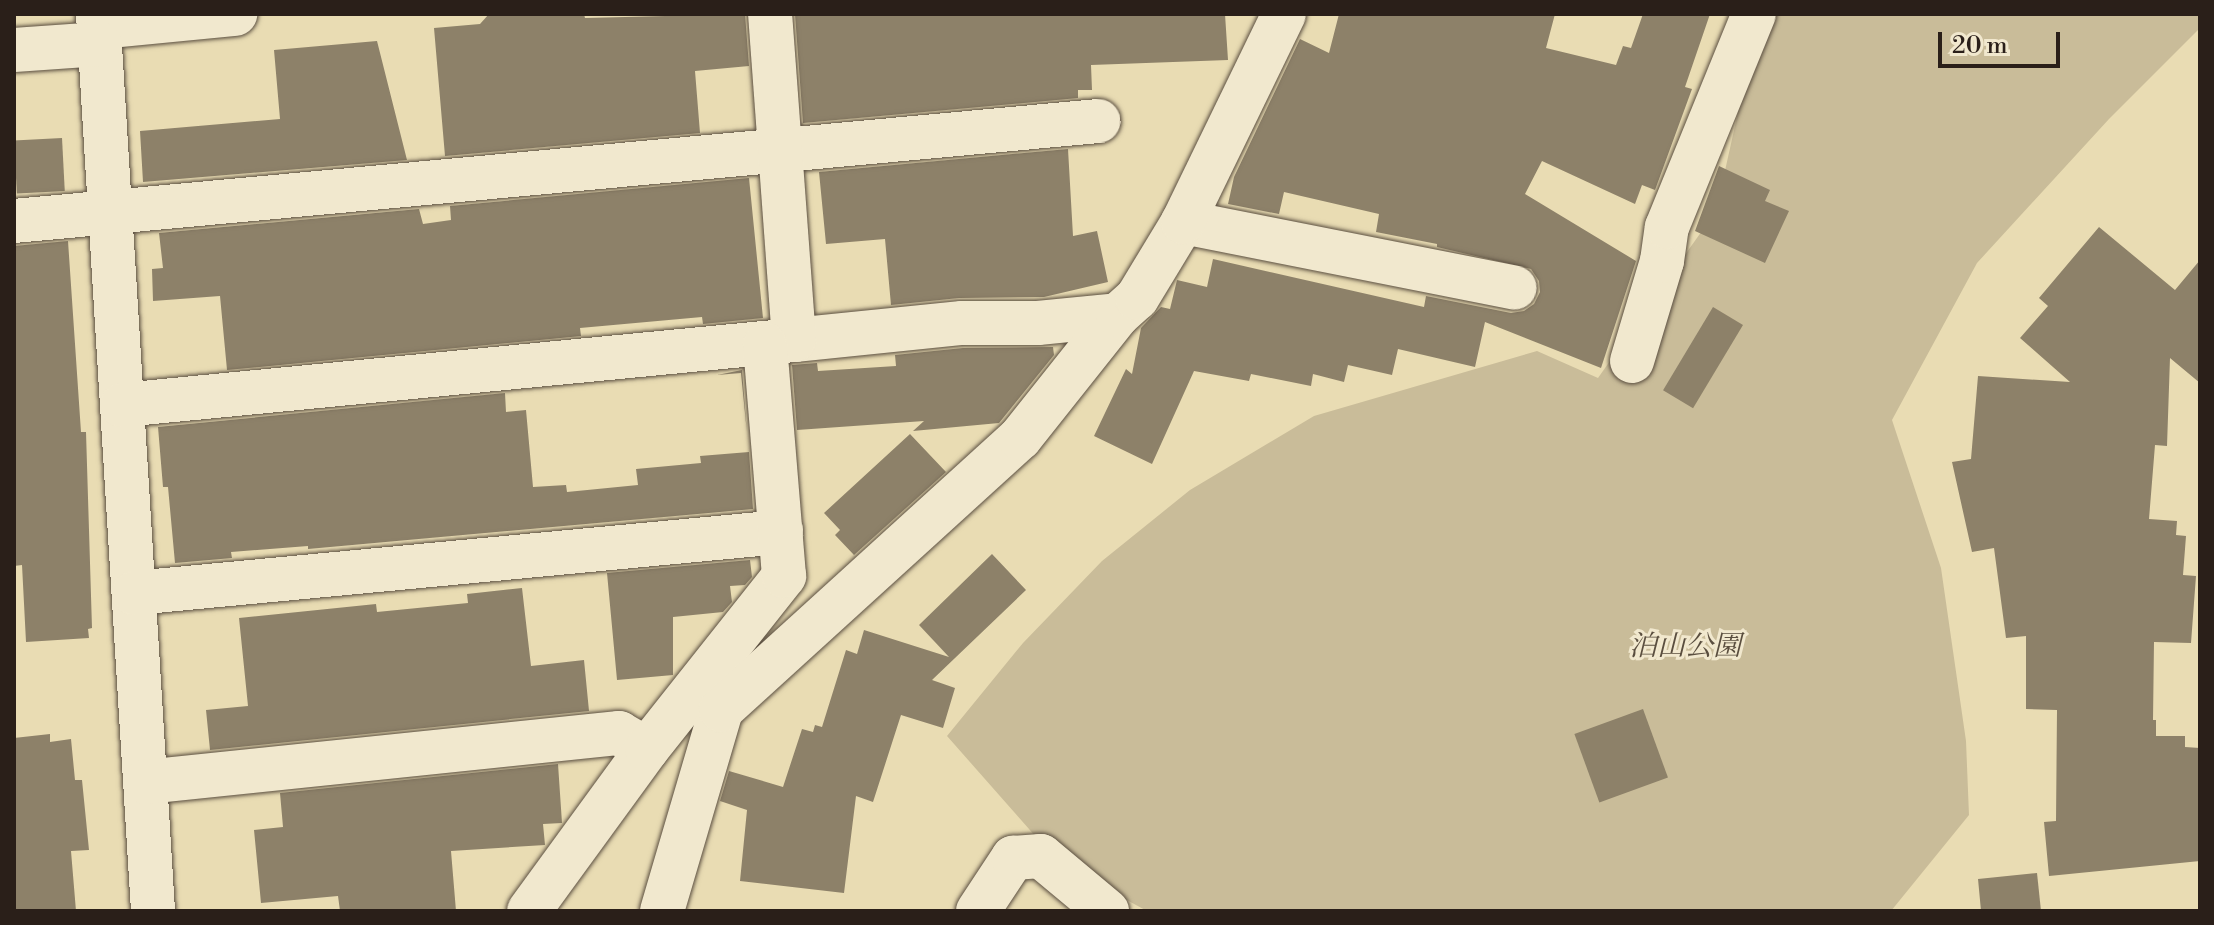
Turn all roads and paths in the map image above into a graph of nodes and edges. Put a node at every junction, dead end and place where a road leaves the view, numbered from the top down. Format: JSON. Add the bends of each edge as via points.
{"nodes":[{"id":1,"x":235,"y":14,"type":"edge"},
{"id":2,"x":770,"y":14,"type":"edge"},
{"id":3,"x":1284,"y":14,"type":"edge"},
{"id":4,"x":1754,"y":14,"type":"edge"},
{"id":5,"x":99,"y":28,"type":"edge"},
{"id":6,"x":14,"y":50,"type":"edge"},
{"id":7,"x":1098,"y":121,"type":"dead end"},
{"id":8,"x":779,"y":151,"type":"junction"},
{"id":9,"x":109,"y":213,"type":"junction"},
{"id":10,"x":14,"y":221,"type":"edge"},
{"id":11,"x":1183,"y":222,"type":"junction"},
{"id":12,"x":1515,"y":288,"type":"dead end"},
{"id":13,"x":1118,"y":315,"type":"junction"},
{"id":14,"x":780,"y":342,"type":"junction"},
{"id":15,"x":1632,"y":361,"type":"dead end"},
{"id":16,"x":122,"y":405,"type":"junction"},
{"id":17,"x":781,"y":532,"type":"junction"},
{"id":18,"x":134,"y":593,"type":"junction"},
{"id":19,"x":647,"y":749,"type":"junction"},
{"id":20,"x":145,"y":782,"type":"junction"},
{"id":21,"x":153,"y":911,"type":"edge"},
{"id":22,"x":529,"y":911,"type":"edge"},
{"id":23,"x":662,"y":911,"type":"edge"},
{"id":24,"x":978,"y":911,"type":"edge"},
{"id":25,"x":1107,"y":911,"type":"edge"}],
"edges":[{"from":1,"to":5,"type":"street"},
{"from":2,"to":8,"type":"street"},
{"from":3,"to":11,"type":"street"},
{"from":4,"to":15,"type":"street","via":[[1667,227]]},
{"from":5,"to":6,"type":"street"},
{"from":5,"to":9,"type":"street"},
{"from":7,"to":8,"type":"street"},
{"from":8,"to":9,"type":"street"},
{"from":8,"to":14,"type":"street"},
{"from":9,"to":10,"type":"street"},
{"from":9,"to":16,"type":"street"},
{"from":11,"to":12,"type":"street"},
{"from":11,"to":13,"type":"street","via":[[1137,298]]},
{"from":13,"to":14,"type":"street","via":[[962,323]]},
{"from":13,"to":23,"type":"street","via":[[1020,438],[721,710]]},
{"from":14,"to":16,"type":"street"},
{"from":14,"to":17,"type":"street"},
{"from":16,"to":18,"type":"street"},
{"from":17,"to":18,"type":"street"},
{"from":17,"to":19,"type":"street","via":[[784,576]]},
{"from":18,"to":20,"type":"street"},
{"from":19,"to":20,"type":"street","via":[[619,733]]},
{"from":19,"to":22,"type":"street"},
{"from":20,"to":21,"type":"street"},
{"from":24,"to":25,"type":"street","via":[[1013,858],[1041,856]]}]}
